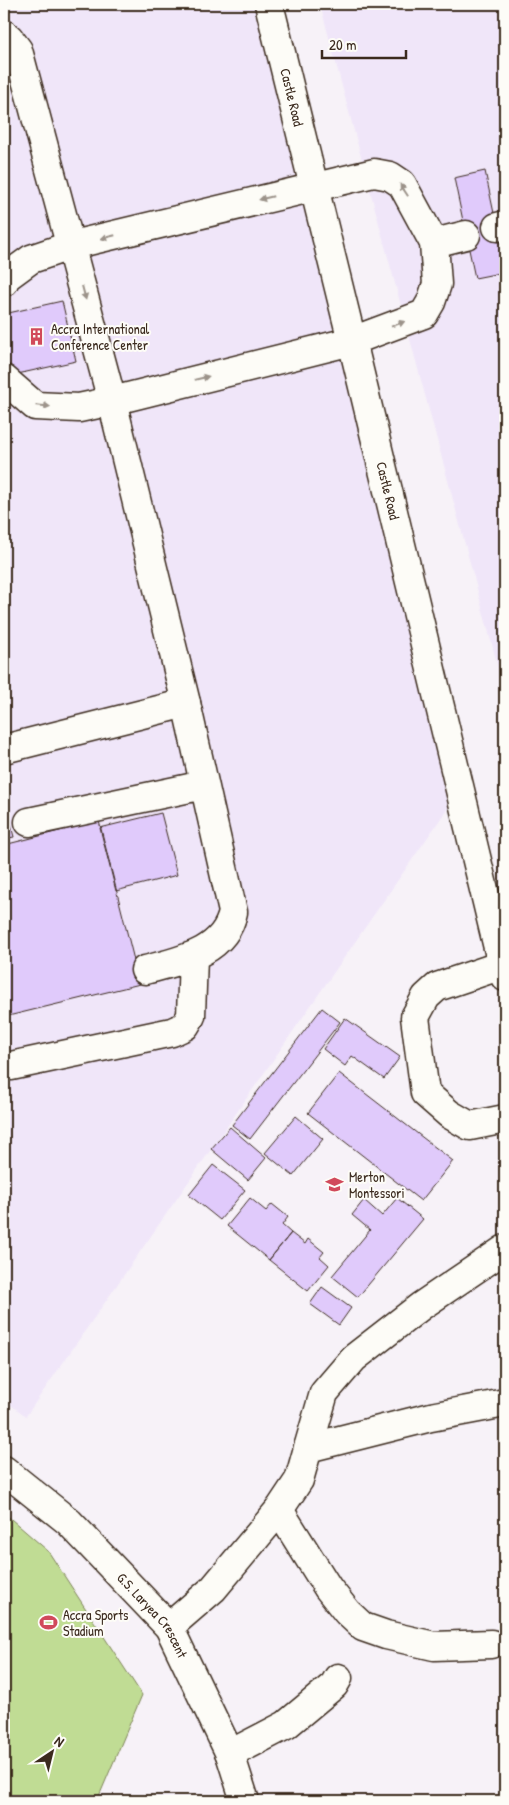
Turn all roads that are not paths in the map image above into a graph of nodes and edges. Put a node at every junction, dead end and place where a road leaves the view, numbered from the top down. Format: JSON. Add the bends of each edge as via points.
{"nodes":[{"id":1,"x":269,"y":4,"type":"edge"},
{"id":2,"x":4,"y":34,"type":"edge"},
{"id":3,"x":313,"y":186,"type":"junction"},
{"id":4,"x":466,"y":235,"type":"dead end"},
{"id":5,"x":434,"y":243,"type":"junction"},
{"id":6,"x":72,"y":245,"type":"junction"},
{"id":7,"x":4,"y":282,"type":"edge"},
{"id":8,"x":352,"y":341,"type":"junction"},
{"id":9,"x":4,"y":379,"type":"edge"},
{"id":10,"x":112,"y":400,"type":"junction"},
{"id":11,"x":186,"y":703,"type":"junction"},
{"id":12,"x":4,"y":749,"type":"edge"},
{"id":13,"x":204,"y":785,"type":"junction"},
{"id":14,"x":29,"y":822,"type":"dead end"},
{"id":15,"x":193,"y":956,"type":"junction"},
{"id":16,"x":145,"y":970,"type":"dead end"},
{"id":17,"x":504,"y":971,"type":"edge"},
{"id":18,"x":12,"y":1066,"type":"dead end"},
{"id":19,"x":505,"y":1119,"type":"edge"},
{"id":20,"x":505,"y":1248,"type":"edge"},
{"id":21,"x":505,"y":1403,"type":"edge"},
{"id":22,"x":308,"y":1448,"type":"junction"},
{"id":23,"x":4,"y":1470,"type":"edge"},
{"id":24,"x":279,"y":1510,"type":"junction"},
{"id":25,"x":169,"y":1627,"type":"junction"},
{"id":26,"x":491,"y":1644,"type":"dead end"},
{"id":27,"x":338,"y":1678,"type":"dead end"},
{"id":28,"x":230,"y":1754,"type":"junction"},
{"id":29,"x":245,"y":1801,"type":"edge"}],
"edges":[{"from":1,"to":3,"type":"main road","name":"Castle Road"},
{"from":2,"to":6,"type":"main road","via":[[18,50]]},
{"from":5,"to":3,"type":"main road","one_way":true,"via":[[402,184],[390,176],[374,173]]},
{"from":3,"to":6,"type":"main road","one_way":true},
{"from":3,"to":8,"type":"main road","name":"Castle Road"},
{"from":4,"to":5,"type":"main road"},
{"from":8,"to":5,"type":"main road","one_way":true,"via":[[424,314],[437,284]]},
{"from":6,"to":7,"type":"main road","via":[[31,259]]},
{"from":6,"to":10,"type":"main road","one_way":true},
{"from":10,"to":8,"type":"main road","one_way":true},
{"from":8,"to":17,"type":"main road","name":"Castle Road"},
{"from":9,"to":10,"type":"main road","one_way":true,"via":[[35,406],[79,408]]},
{"from":10,"to":11,"type":"main road"},
{"from":11,"to":12,"type":"main road"},
{"from":11,"to":13,"type":"main road"},
{"from":13,"to":14,"type":"main road"},
{"from":13,"to":15,"type":"main road","via":[[233,912],[231,925],[220,939]]},
{"from":15,"to":16,"type":"main road"},
{"from":15,"to":18,"type":"main road","via":[[191,1016],[185,1026],[172,1032]]},
{"from":17,"to":19,"type":"main road","via":[[437,987],[426,997],[415,1017],[425,1092],[449,1114],[470,1126]]},
{"from":20,"to":22,"type":"main road","via":[[421,1306],[354,1358],[324,1393]]},
{"from":21,"to":22,"type":"main road","via":[[430,1417]]},
{"from":22,"to":24,"type":"main road","via":[[298,1480]]},
{"from":23,"to":25,"type":"main road","name":"G.S. Laryea Crescent","via":[[69,1522]]},
{"from":24,"to":25,"type":"main road","via":[[213,1589]]},
{"from":24,"to":26,"type":"main road","via":[[328,1588],[364,1627],[434,1646]]},
{"from":25,"to":28,"type":"main road","name":"G.S. Laryea Crescent"},
{"from":27,"to":28,"type":"main road","via":[[334,1685],[286,1725]]},
{"from":28,"to":29,"type":"main road","name":"G.S. Laryea Crescent"}]}
